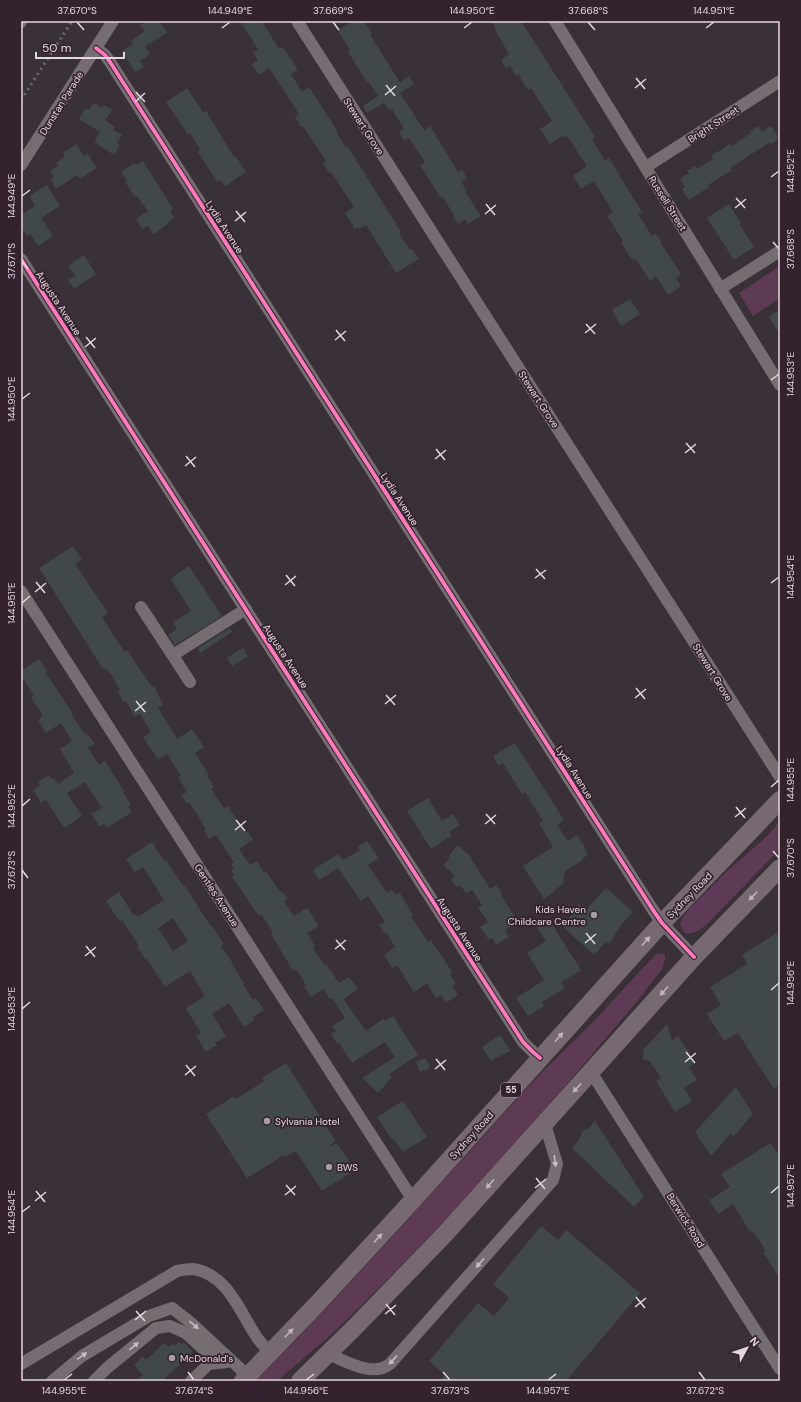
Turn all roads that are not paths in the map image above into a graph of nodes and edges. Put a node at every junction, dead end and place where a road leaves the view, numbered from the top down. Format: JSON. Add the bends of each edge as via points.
{"nodes":[{"id":1,"x":113,"y":21,"type":"edge"},
{"id":2,"x":297,"y":21,"type":"edge"},
{"id":3,"x":555,"y":21,"type":"edge"},
{"id":4,"x":96,"y":48,"type":"junction"},
{"id":5,"x":780,"y":81,"type":"edge"},
{"id":6,"x":21,"y":165,"type":"edge"},
{"id":7,"x":646,"y":167,"type":"junction"},
{"id":8,"x":780,"y":251,"type":"edge"},
{"id":9,"x":21,"y":259,"type":"edge"},
{"id":10,"x":720,"y":288,"type":"junction"},
{"id":11,"x":780,"y":385,"type":"edge"},
{"id":12,"x":21,"y":591,"type":"edge"},
{"id":13,"x":141,"y":606,"type":"dead end"},
{"id":14,"x":246,"y":609,"type":"junction"},
{"id":15,"x":173,"y":655,"type":"junction"},
{"id":16,"x":190,"y":682,"type":"dead end"},
{"id":17,"x":780,"y":777,"type":"edge"},
{"id":18,"x":780,"y":800,"type":"edge"},
{"id":19,"x":780,"y":868,"type":"edge"},
{"id":20,"x":662,"y":923,"type":"junction"},
{"id":21,"x":694,"y":957,"type":"junction"},
{"id":22,"x":540,"y":1058,"type":"junction"},
{"id":23,"x":592,"y":1072,"type":"junction"},
{"id":24,"x":544,"y":1124,"type":"junction"},
{"id":25,"x":413,"y":1200,"type":"junction"},
{"id":26,"x":271,"y":1352,"type":"junction"},
{"id":27,"x":328,"y":1354,"type":"junction"},
{"id":28,"x":232,"y":1362,"type":"junction"},
{"id":29,"x":21,"y":1364,"type":"edge"},
{"id":30,"x":780,"y":1369,"type":"edge"},
{"id":31,"x":245,"y":1378,"type":"edge"},
{"id":32,"x":52,"y":1381,"type":"edge"},
{"id":33,"x":94,"y":1381,"type":"edge"},
{"id":34,"x":191,"y":1381,"type":"edge"},
{"id":35,"x":300,"y":1381,"type":"edge"}],
"edges":[{"from":1,"to":4,"type":"street","name":"Dunstan Parade"},
{"from":2,"to":17,"type":"street","name":"Stewart Grove"},
{"from":3,"to":7,"type":"street","name":"Russell Street"},
{"from":4,"to":6,"type":"street","name":"Dunstan Parade"},
{"from":4,"to":20,"type":"street","name":"Lydia Avenue","via":[[110,62]]},
{"from":5,"to":7,"type":"street","name":"Bright Street"},
{"from":7,"to":10,"type":"street","name":"Russell Street"},
{"from":8,"to":10,"type":"street"},
{"from":9,"to":14,"type":"street","name":"Augusta Avenue"},
{"from":10,"to":11,"type":"street","name":"Russell Street"},
{"from":12,"to":25,"type":"street","name":"Gentles Avenue"},
{"from":13,"to":15,"type":"street"},
{"from":14,"to":15,"type":"street"},
{"from":14,"to":22,"type":"street","name":"Augusta Avenue","via":[[523,1042]]},
{"from":15,"to":16,"type":"street"},
{"from":18,"to":20,"type":"highway","name":"Sydney Road","number":"55"},
{"from":19,"to":21,"type":"highway","one_way":true},
{"from":20,"to":21,"type":"street","name":"Lydia Avenue"},
{"from":22,"to":20,"type":"highway","name":"Sydney Road","number":"55","one_way":true},
{"from":21,"to":23,"type":"highway","one_way":true},
{"from":22,"to":25,"type":"highway","name":"Sydney Road","number":"55"},
{"from":23,"to":24,"type":"highway","one_way":true},
{"from":23,"to":30,"type":"street","name":"Berwick Road"},
{"from":24,"to":27,"type":"highway","one_way":true,"via":[[446,1233]]},
{"from":24,"to":27,"type":"street","one_way":true,"via":[[556,1164],[553,1180],[390,1364],[378,1370],[371,1370]]},
{"from":26,"to":25,"type":"highway","name":"Sydney Road","number":"55","one_way":true},
{"from":26,"to":29,"type":"street","via":[[259,1340],[225,1287],[216,1278],[192,1269],[178,1271]]},
{"from":26,"to":31,"type":"highway","name":"Sydney Road","number":"55"},
{"from":27,"to":35,"type":"highway"},
{"from":28,"to":31,"type":"street"},
{"from":32,"to":28,"type":"street","one_way":true,"via":[[82,1356],[149,1316],[172,1308]]},
{"from":33,"to":28,"type":"street","one_way":true,"via":[[156,1328],[170,1326],[186,1333],[214,1356]]},
{"from":28,"to":34,"type":"street","via":[[209,1364]]}]}
